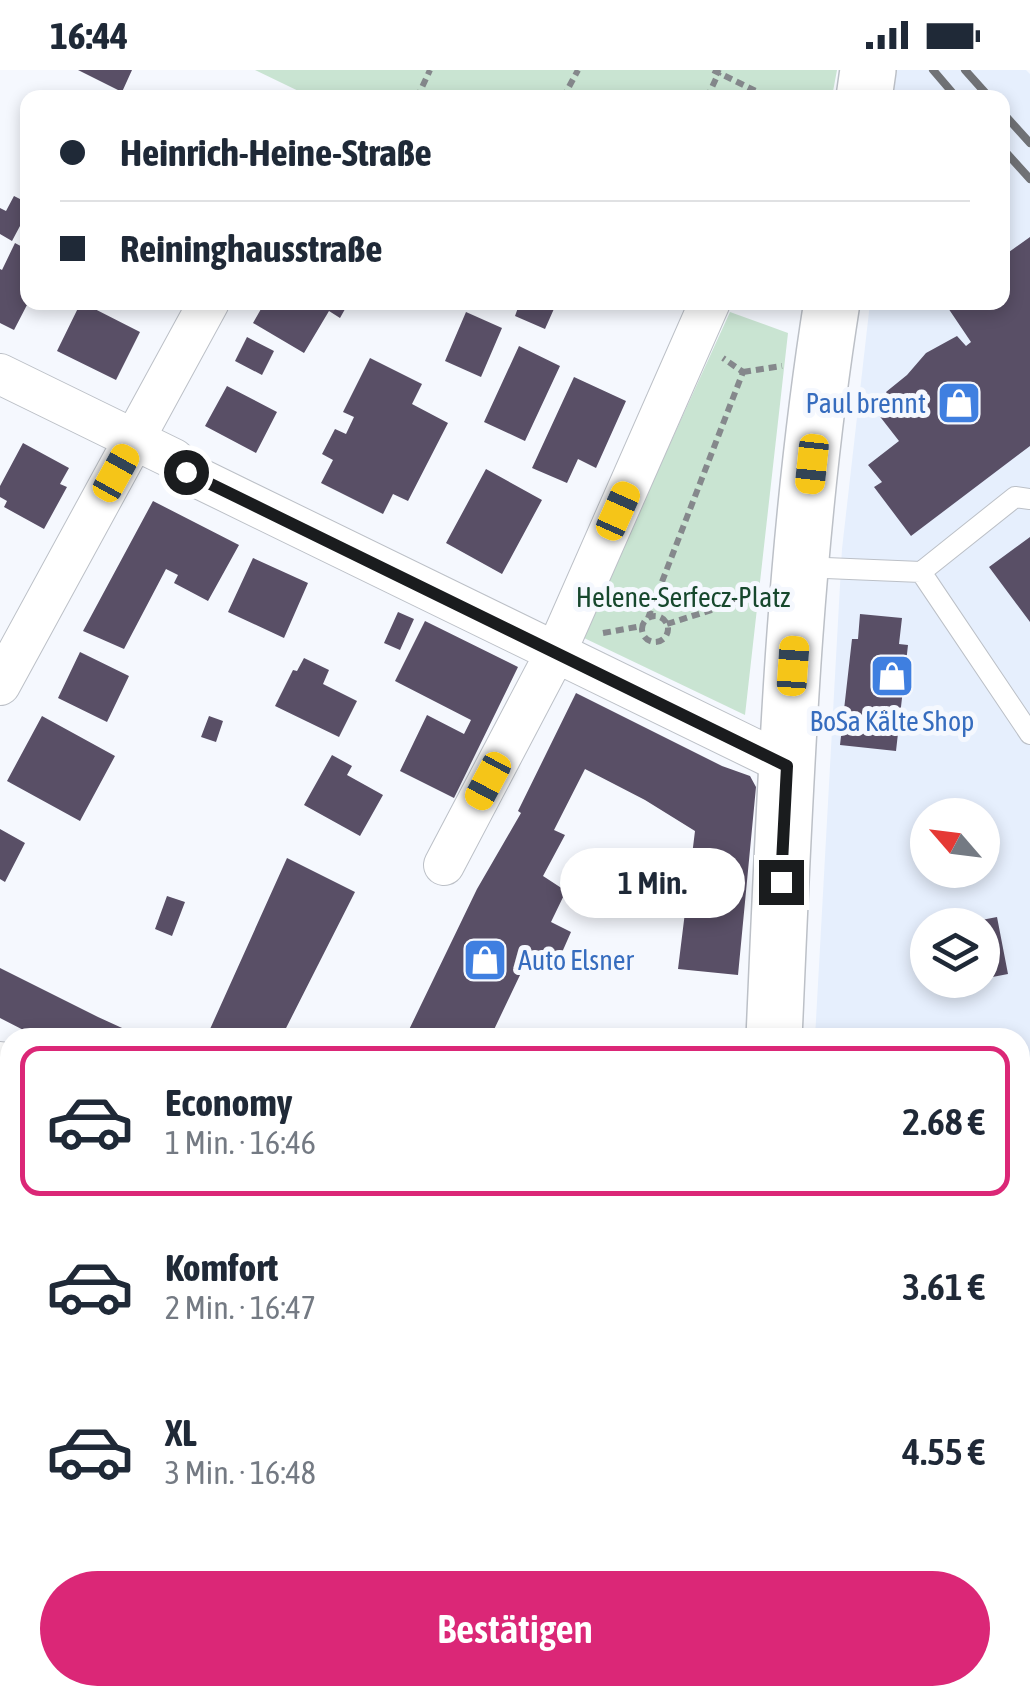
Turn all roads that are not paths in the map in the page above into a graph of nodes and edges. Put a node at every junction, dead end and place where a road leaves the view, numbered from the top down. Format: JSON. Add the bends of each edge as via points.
{"nodes":[{"id":1,"x":205,"y":310,"type":"edge"},
{"id":2,"x":831,"y":310,"type":"edge"},
{"id":3,"x":703,"y":319,"type":"edge"},
{"id":4,"x":0,"y":374,"type":"edge"},
{"id":5,"x":134,"y":440,"type":"junction"},
{"id":6,"x":1030,"y":498,"type":"edge"},
{"id":7,"x":920,"y":572,"type":"junction"},
{"id":8,"x":780,"y":581,"type":"junction"},
{"id":9,"x":556,"y":652,"type":"junction"},
{"id":10,"x":0,"y":685,"type":"edge"},
{"id":11,"x":1030,"y":734,"type":"edge"},
{"id":12,"x":787,"y":766,"type":"junction"},
{"id":13,"x":444,"y":866,"type":"dead end"},
{"id":14,"x":774,"y":1028,"type":"edge"}],
"edges":[{"from":1,"to":5,"type":"street"},
{"from":2,"to":8,"type":"main road"},
{"from":3,"to":9,"type":"street"},
{"from":4,"to":5,"type":"street"},
{"from":5,"to":9,"type":"street","via":[[186,472]]},
{"from":5,"to":10,"type":"street"},
{"from":6,"to":7,"type":"lane","via":[[1015,498]]},
{"from":7,"to":8,"type":"lane"},
{"from":7,"to":11,"type":"lane"},
{"from":8,"to":12,"type":"main road"},
{"from":9,"to":12,"type":"street"},
{"from":9,"to":13,"type":"street"},
{"from":12,"to":14,"type":"main road"}]}
